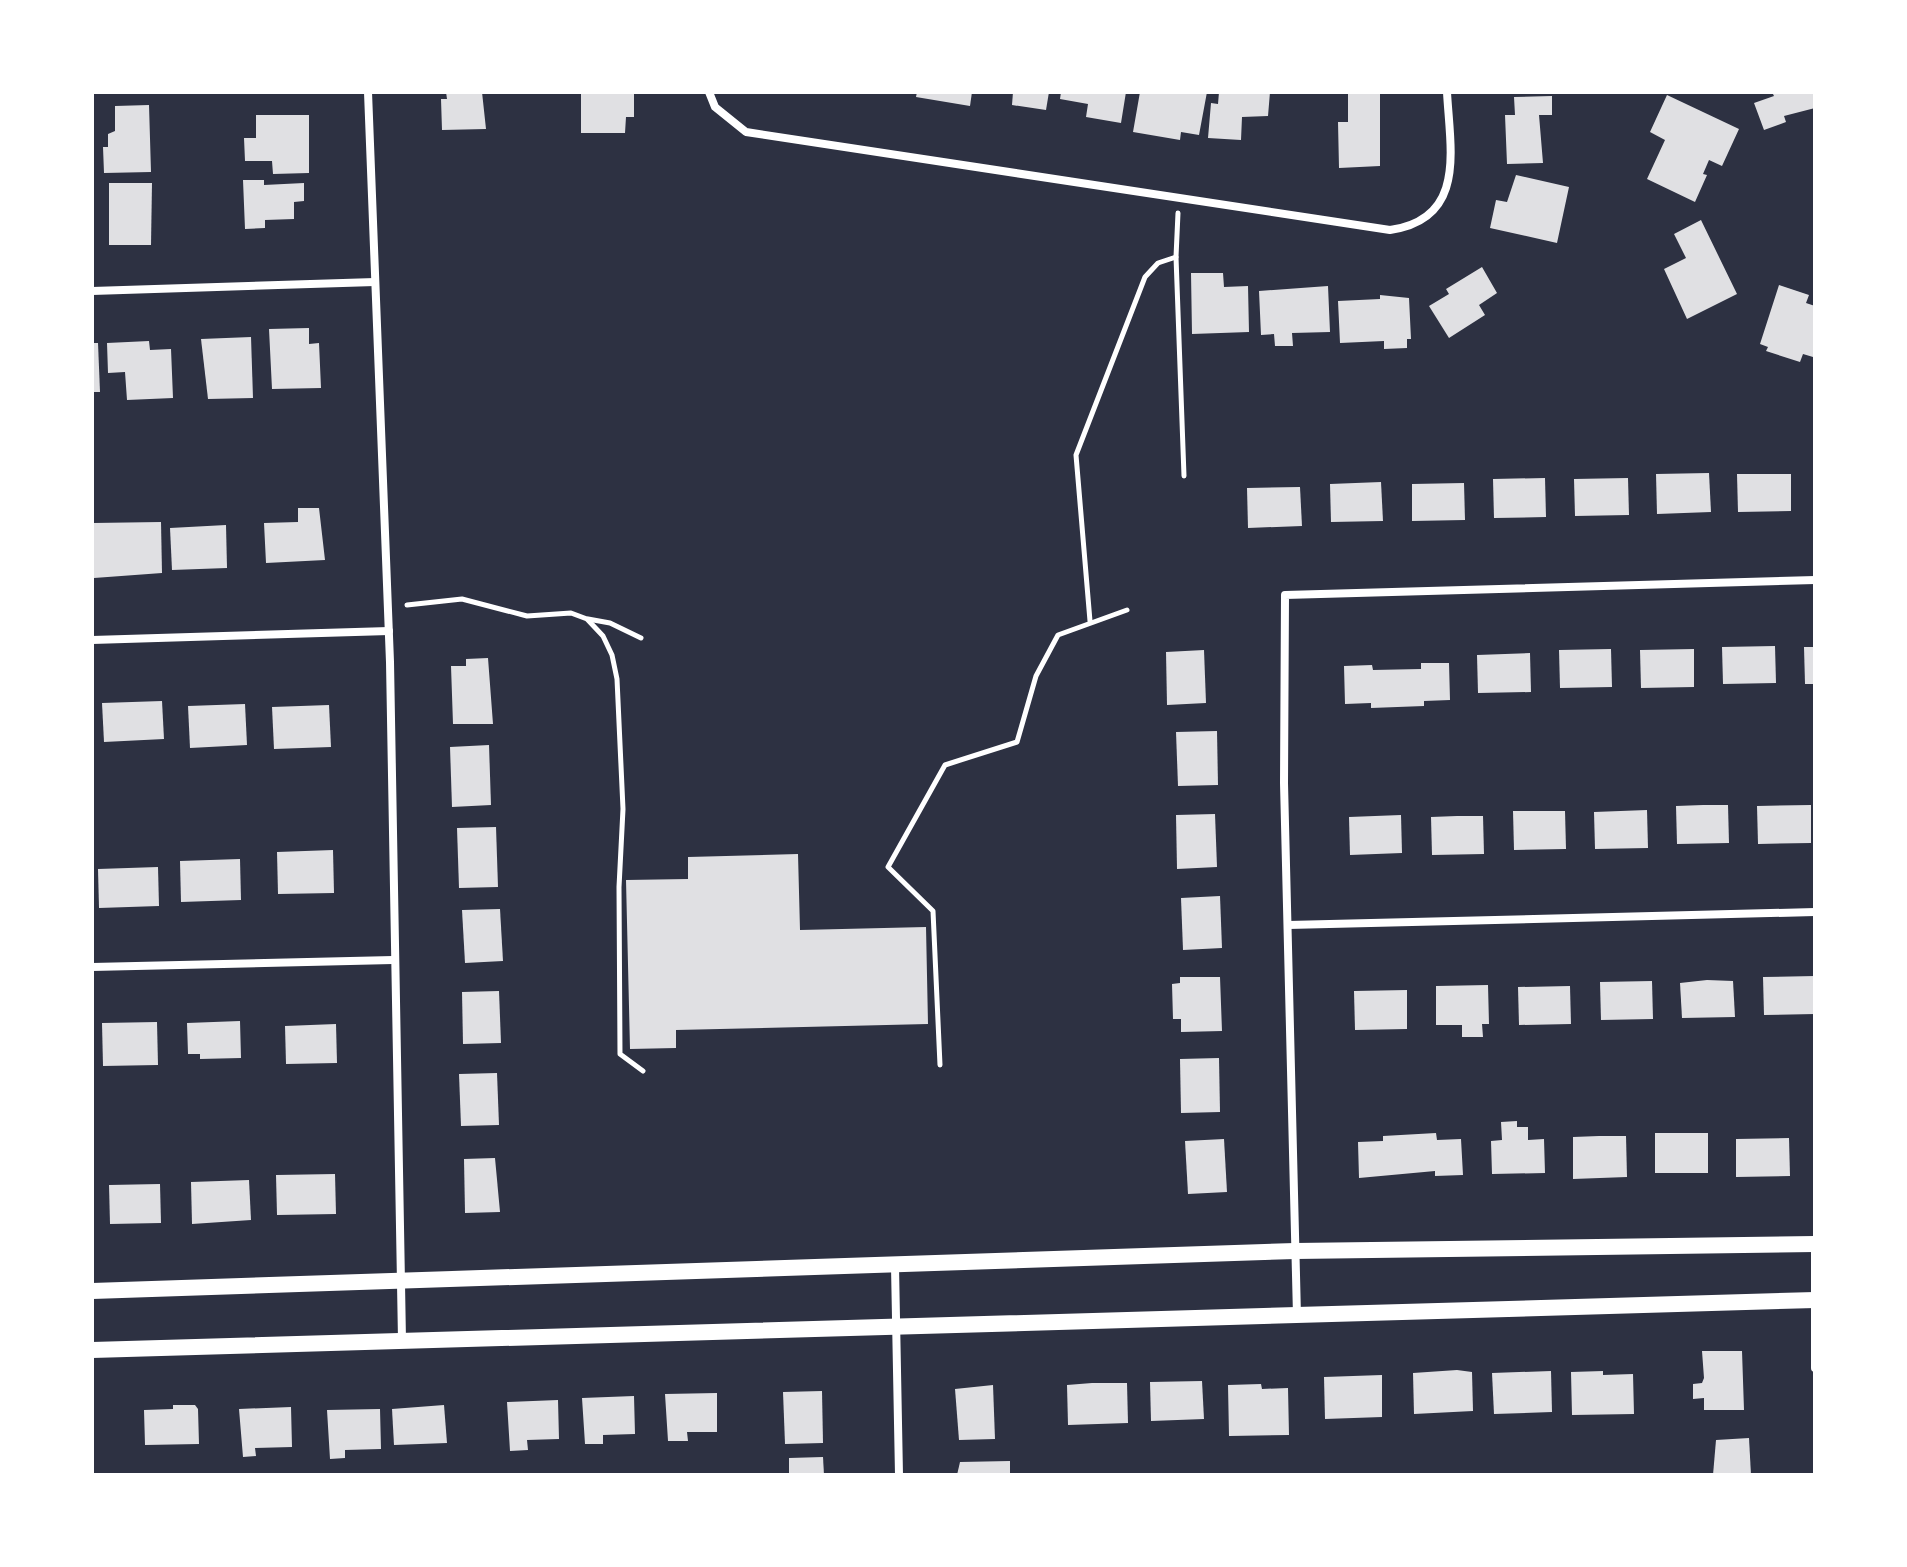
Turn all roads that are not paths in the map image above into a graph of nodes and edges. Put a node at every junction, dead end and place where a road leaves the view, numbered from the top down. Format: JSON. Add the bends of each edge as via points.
{"nodes":[{"id":1,"x":368,"y":92,"type":"edge"},
{"id":2,"x":709,"y":92,"type":"edge"},
{"id":3,"x":1447,"y":92,"type":"edge"},
{"id":4,"x":375,"y":282,"type":"junction"},
{"id":5,"x":92,"y":291,"type":"edge"},
{"id":6,"x":1815,"y":580,"type":"edge"},
{"id":7,"x":389,"y":631,"type":"junction"},
{"id":8,"x":92,"y":640,"type":"edge"},
{"id":9,"x":1815,"y":912,"type":"edge"},
{"id":10,"x":1288,"y":925,"type":"junction"},
{"id":11,"x":393,"y":960,"type":"junction"},
{"id":12,"x":92,"y":967,"type":"edge"},
{"id":13,"x":1815,"y":1244,"type":"edge"},
{"id":14,"x":1295,"y":1251,"type":"junction"},
{"id":15,"x":895,"y":1266,"type":"junction"},
{"id":16,"x":402,"y":1282,"type":"junction"},
{"id":17,"x":92,"y":1291,"type":"edge"},
{"id":18,"x":1814,"y":1300,"type":"edge"},
{"id":19,"x":1297,"y":1318,"type":"junction"},
{"id":20,"x":896,"y":1325,"type":"junction"},
{"id":21,"x":402,"y":1340,"type":"junction"},
{"id":22,"x":92,"y":1350,"type":"edge"},
{"id":23,"x":1815,"y":1368,"type":"edge"},
{"id":24,"x":899,"y":1475,"type":"edge"}],
"edges":[{"from":1,"to":4,"type":"street"},
{"from":2,"to":3,"type":"street","via":[[715,107],[746,132],[1371,227],[1410,227],[1439,206],[1451,168]]},
{"from":4,"to":5,"type":"street"},
{"from":4,"to":7,"type":"street"},
{"from":6,"to":10,"type":"street","via":[[1285,595]]},
{"from":7,"to":8,"type":"street"},
{"from":7,"to":11,"type":"street"},
{"from":9,"to":10,"type":"street"},
{"from":10,"to":14,"type":"street"},
{"from":11,"to":12,"type":"street"},
{"from":11,"to":16,"type":"street"},
{"from":13,"to":14,"type":"main road"},
{"from":13,"to":18,"type":"street"},
{"from":14,"to":15,"type":"main road"},
{"from":14,"to":19,"type":"street"},
{"from":15,"to":16,"type":"main road"},
{"from":15,"to":20,"type":"street"},
{"from":16,"to":17,"type":"main road"},
{"from":16,"to":21,"type":"street"},
{"from":18,"to":19,"type":"main road"},
{"from":18,"to":23,"type":"street"},
{"from":19,"to":20,"type":"main road"},
{"from":20,"to":21,"type":"main road"},
{"from":20,"to":24,"type":"street"},
{"from":21,"to":22,"type":"main road"}]}
